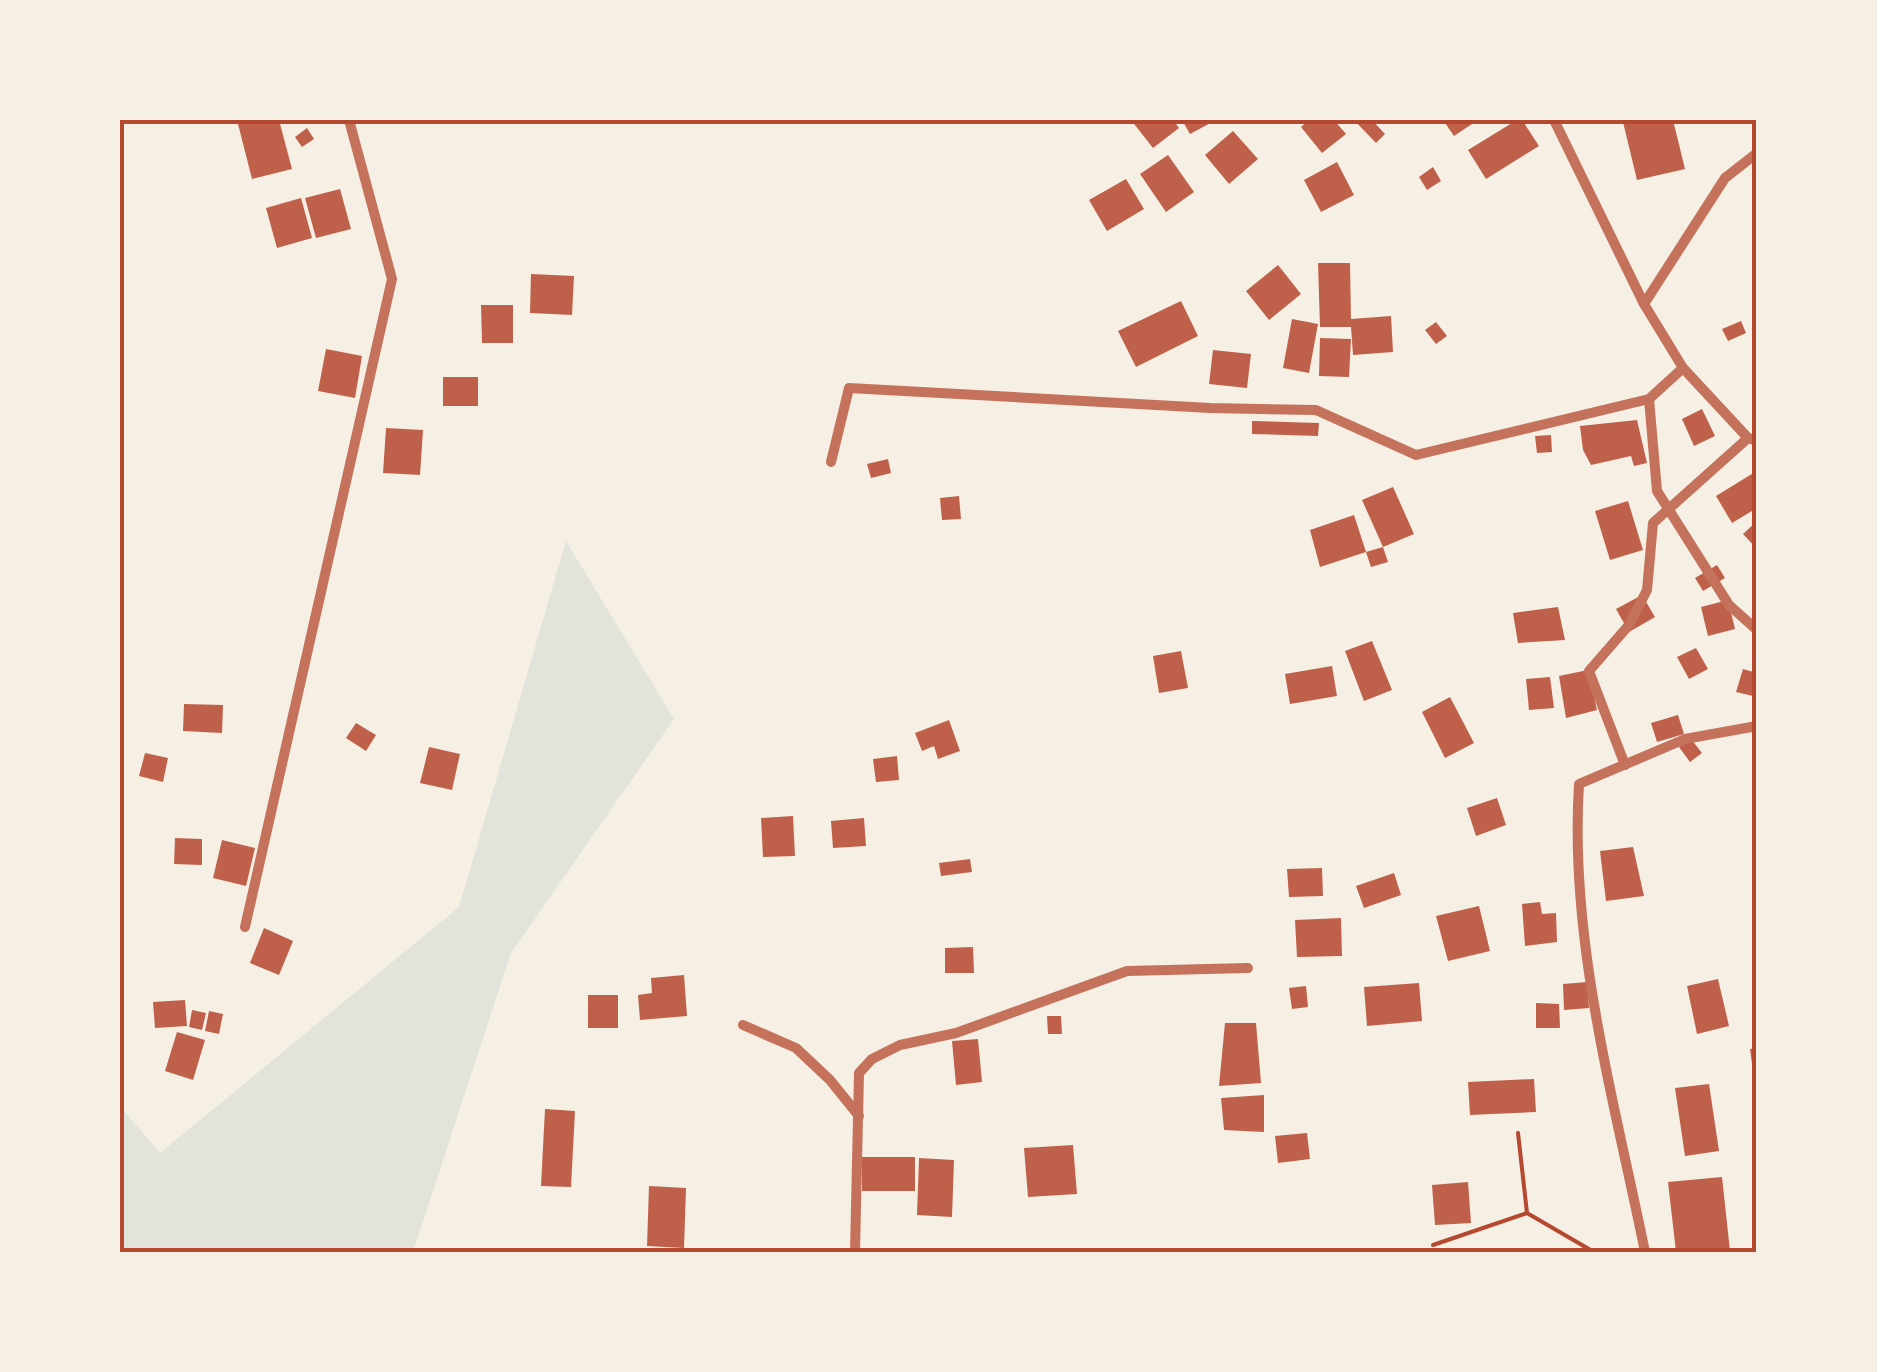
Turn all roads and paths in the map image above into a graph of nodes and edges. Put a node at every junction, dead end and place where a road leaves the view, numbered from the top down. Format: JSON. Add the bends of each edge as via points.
{"nodes":[{"id":1,"x":349,"y":120,"type":"edge"},
{"id":2,"x":1554,"y":120,"type":"edge"},
{"id":3,"x":1757,"y":153,"type":"edge"},
{"id":4,"x":1644,"y":304,"type":"junction"},
{"id":5,"x":1683,"y":368,"type":"junction"},
{"id":6,"x":1649,"y":399,"type":"junction"},
{"id":7,"x":1752,"y":440,"type":"edge"},
{"id":8,"x":832,"y":462,"type":"dead end"},
{"id":9,"x":1670,"y":508,"type":"junction"},
{"id":10,"x":1757,"y":630,"type":"edge"},
{"id":11,"x":1757,"y":726,"type":"edge"},
{"id":12,"x":1625,"y":764,"type":"junction"},
{"id":13,"x":246,"y":927,"type":"dead end"},
{"id":14,"x":1248,"y":968,"type":"dead end"},
{"id":15,"x":743,"y":1025,"type":"dead end"},
{"id":16,"x":859,"y":1117,"type":"junction"},
{"id":17,"x":1518,"y":1134,"type":"dead end"},
{"id":18,"x":1528,"y":1213,"type":"junction"},
{"id":19,"x":1433,"y":1245,"type":"dead end"},
{"id":20,"x":855,"y":1252,"type":"edge"},
{"id":21,"x":1594,"y":1252,"type":"edge"},
{"id":22,"x":1644,"y":1252,"type":"edge"}],
"edges":[{"from":1,"to":13,"type":"street","via":[[392,279]]},
{"from":2,"to":4,"type":"street"},
{"from":3,"to":4,"type":"street","via":[[1725,178]]},
{"from":4,"to":5,"type":"street"},
{"from":5,"to":6,"type":"street"},
{"from":5,"to":7,"type":"street"},
{"from":6,"to":8,"type":"street","via":[[1416,454],[1316,410],[848,388]]},
{"from":6,"to":9,"type":"street","via":[[1657,491]]},
{"from":7,"to":9,"type":"street"},
{"from":9,"to":10,"type":"street","via":[[1730,606]]},
{"from":9,"to":12,"type":"street","via":[[1653,523],[1647,590],[1589,671]]},
{"from":11,"to":12,"type":"street","via":[[1685,740]]},
{"from":12,"to":22,"type":"street","via":[[1579,784],[1575,837],[1589,974]]},
{"from":14,"to":16,"type":"street","via":[[1127,971],[956,1033],[900,1045],[872,1058],[859,1073]]},
{"from":15,"to":16,"type":"street","via":[[796,1048]]},
{"from":16,"to":20,"type":"street"},
{"from":17,"to":18,"type":"path"},
{"from":18,"to":19,"type":"path"},
{"from":18,"to":21,"type":"path"}]}
